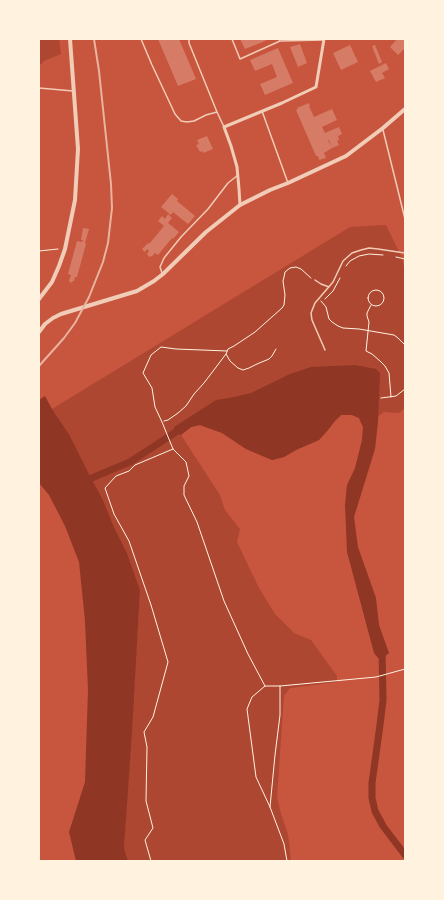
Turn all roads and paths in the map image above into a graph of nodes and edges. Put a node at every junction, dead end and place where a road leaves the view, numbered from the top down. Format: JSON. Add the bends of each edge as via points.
{"nodes":[{"id":1,"x":70,"y":39,"type":"edge"},
{"id":2,"x":141,"y":39,"type":"edge"},
{"id":3,"x":189,"y":39,"type":"edge"},
{"id":4,"x":232,"y":39,"type":"edge"},
{"id":5,"x":324,"y":39,"type":"edge"},
{"id":6,"x":280,"y":40,"type":"edge"},
{"id":7,"x":39,"y":88,"type":"edge"},
{"id":8,"x":75,"y":91,"type":"junction"},
{"id":9,"x":405,"y":109,"type":"edge"},
{"id":10,"x":262,"y":111,"type":"junction"},
{"id":11,"x":217,"y":112,"type":"junction"},
{"id":12,"x":224,"y":127,"type":"junction"},
{"id":13,"x":383,"y":128,"type":"junction"},
{"id":14,"x":238,"y":175,"type":"junction"},
{"id":15,"x":288,"y":183,"type":"junction"},
{"id":16,"x":240,"y":205,"type":"junction"},
{"id":17,"x":405,"y":219,"type":"edge"},
{"id":18,"x":65,"y":249,"type":"junction"},
{"id":19,"x":39,"y":251,"type":"edge"},
{"id":20,"x":405,"y":253,"type":"edge"},
{"id":21,"x":383,"y":255,"type":"dead end"},
{"id":22,"x":396,"y":257,"type":"dead end"},
{"id":23,"x":405,"y":258,"type":"edge"},
{"id":24,"x":344,"y":268,"type":"dead end"},
{"id":25,"x":163,"y":274,"type":"junction"},
{"id":26,"x":342,"y":274,"type":"dead end"},
{"id":27,"x":314,"y":280,"type":"joint"},
{"id":28,"x":329,"y":287,"type":"junction"},
{"id":29,"x":319,"y":298,"type":"junction"},
{"id":30,"x":39,"y":299,"type":"edge"},
{"id":31,"x":321,"y":301,"type":"junction"},
{"id":32,"x":371,"y":305,"type":"junction"},
{"id":33,"x":369,"y":331,"type":"junction"},
{"id":34,"x":39,"y":332,"type":"edge"},
{"id":35,"x":405,"y":345,"type":"edge"},
{"id":36,"x":276,"y":349,"type":"dead end"},
{"id":37,"x":325,"y":350,"type":"dead end"},
{"id":38,"x":227,"y":351,"type":"junction"},
{"id":39,"x":226,"y":354,"type":"junction"},
{"id":40,"x":405,"y":389,"type":"edge"},
{"id":41,"x":391,"y":397,"type":"junction"},
{"id":42,"x":380,"y":398,"type":"dead end"},
{"id":43,"x":162,"y":422,"type":"junction"},
{"id":44,"x":173,"y":449,"type":"junction"},
{"id":45,"x":405,"y":669,"type":"edge"},
{"id":46,"x":265,"y":686,"type":"junction"},
{"id":47,"x":280,"y":686,"type":"junction"},
{"id":48,"x":270,"y":807,"type":"junction"},
{"id":49,"x":151,"y":861,"type":"edge"},
{"id":50,"x":287,"y":861,"type":"edge"}],
"edges":[{"from":1,"to":8,"type":"street"},
{"from":2,"to":11,"type":"lane","via":[[175,114],[181,121],[187,122]]},
{"from":3,"to":11,"type":"lane"},
{"from":4,"to":6,"type":"lane","via":[[240,59]]},
{"from":5,"to":6,"type":"lane"},
{"from":5,"to":10,"type":"street","via":[[316,87]]},
{"from":7,"to":8,"type":"lane"},
{"from":8,"to":18,"type":"street","via":[[78,149],[75,200]]},
{"from":9,"to":13,"type":"street"},
{"from":10,"to":12,"type":"street"},
{"from":10,"to":15,"type":"lane"},
{"from":11,"to":12,"type":"lane"},
{"from":12,"to":14,"type":"street"},
{"from":13,"to":15,"type":"street","via":[[346,156]]},
{"from":13,"to":17,"type":"lane"},
{"from":14,"to":16,"type":"street"},
{"from":14,"to":25,"type":"lane","via":[[228,183],[164,258],[160,267]]},
{"from":15,"to":16,"type":"street"},
{"from":16,"to":25,"type":"street","via":[[206,232]]},
{"from":18,"to":19,"type":"path"},
{"from":18,"to":30,"type":"street","via":[[52,282]]},
{"from":20,"to":28,"type":"lane","via":[[369,248],[352,253],[342,261]]},
{"from":21,"to":24,"type":"path","via":[[359,256]]},
{"from":22,"to":23,"type":"path"},
{"from":25,"to":34,"type":"street","via":[[137,291],[61,314],[45,324]]},
{"from":26,"to":31,"type":"path","via":[[333,291]]},
{"from":27,"to":28,"type":"lane"},
{"from":27,"to":38,"type":"path","via":[[296,267],[285,272],[282,308],[255,332]]},
{"from":28,"to":29,"type":"lane"},
{"from":29,"to":31,"type":"path"},
{"from":29,"to":37,"type":"lane","via":[[311,314]]},
{"from":31,"to":33,"type":"path","via":[[326,307],[329,319],[338,326]]},
{"from":32,"to":32,"type":"path","via":[[379,306],[384,297],[382,293],[377,290],[368,295]]},
{"from":32,"to":33,"type":"path","via":[[367,313]]},
{"from":33,"to":35,"type":"path","via":[[394,335]]},
{"from":33,"to":41,"type":"path","via":[[366,352],[380,361],[389,373]]},
{"from":36,"to":39,"type":"path","via":[[269,359],[243,370],[234,365]]},
{"from":38,"to":39,"type":"path"},
{"from":38,"to":43,"type":"path","via":[[161,346],[151,355],[143,373],[152,388],[155,407]]},
{"from":39,"to":43,"type":"path","via":[[186,406]]},
{"from":40,"to":41,"type":"path"},
{"from":41,"to":42,"type":"path"},
{"from":43,"to":44,"type":"path"},
{"from":44,"to":46,"type":"path","via":[[186,462],[190,476],[184,486],[184,495],[197,522],[224,601]]},
{"from":44,"to":49,"type":"path","via":[[135,465],[129,471],[116,476],[105,488],[114,514],[129,541],[168,662],[153,717],[144,732],[147,747],[146,801],[153,828],[145,840]]},
{"from":45,"to":47,"type":"path","via":[[376,677]]},
{"from":46,"to":47,"type":"path"},
{"from":46,"to":48,"type":"path","via":[[252,697],[247,709],[256,776]]},
{"from":47,"to":48,"type":"path","via":[[280,715]]},
{"from":48,"to":50,"type":"path","via":[[284,844]]}]}
